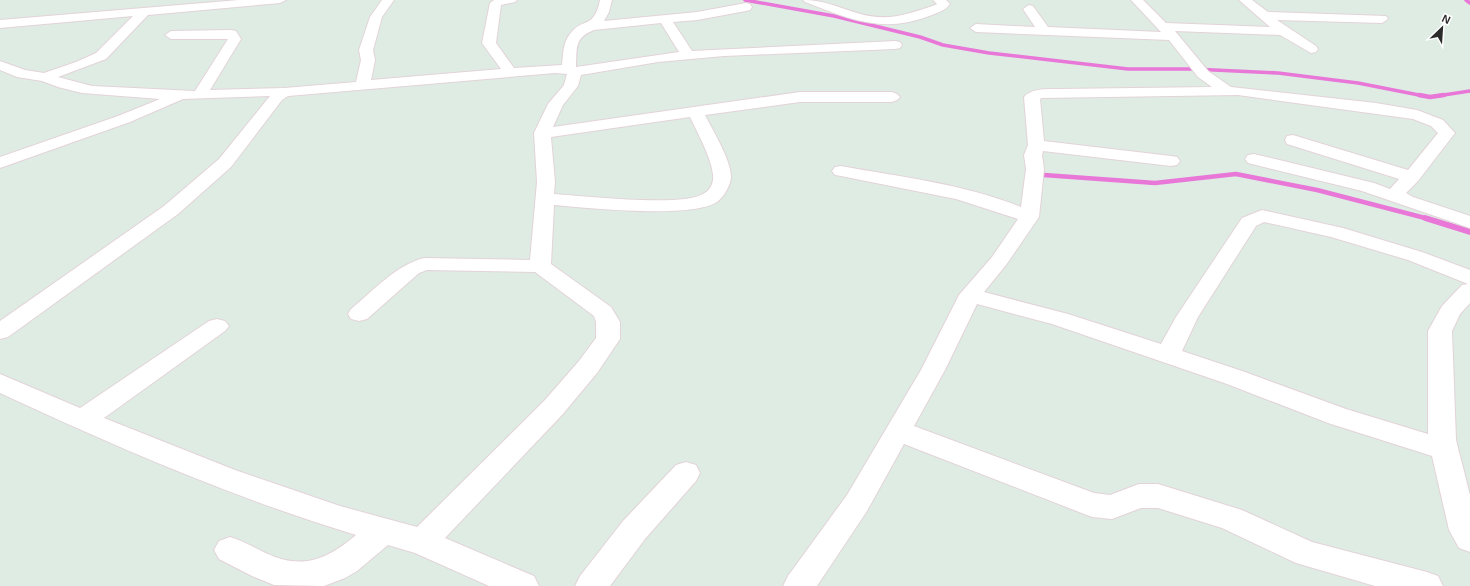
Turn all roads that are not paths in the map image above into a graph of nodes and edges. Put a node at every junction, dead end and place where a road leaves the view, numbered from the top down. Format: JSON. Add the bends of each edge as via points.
{"nodes":[{"id":1,"x":280,"y":0,"type":"edge"},
{"id":2,"x":388,"y":0,"type":"edge"},
{"id":3,"x":512,"y":0,"type":"edge"},
{"id":4,"x":606,"y":0,"type":"edge"},
{"id":5,"x":809,"y":0,"type":"edge"},
{"id":6,"x":939,"y":0,"type":"edge"},
{"id":7,"x":1137,"y":0,"type":"edge"},
{"id":8,"x":1245,"y":0,"type":"edge"},
{"id":9,"x":104,"y":3,"type":"dead end"},
{"id":10,"x":195,"y":7,"type":"junction"},
{"id":11,"x":746,"y":7,"type":"dead end"},
{"id":12,"x":1029,"y":9,"type":"dead end"},
{"id":13,"x":143,"y":13,"type":"junction"},
{"id":14,"x":1266,"y":16,"type":"junction"},
{"id":15,"x":665,"y":19,"type":"junction"},
{"id":16,"x":1382,"y":19,"type":"dead end"},
{"id":17,"x":38,"y":22,"type":"junction"},
{"id":18,"x":0,"y":24,"type":"edge"},
{"id":19,"x":592,"y":26,"type":"junction"},
{"id":20,"x":976,"y":28,"type":"dead end"},
{"id":21,"x":1163,"y":28,"type":"junction"},
{"id":22,"x":1044,"y":31,"type":"junction"},
{"id":23,"x":1283,"y":31,"type":"junction"},
{"id":24,"x":1173,"y":36,"type":"junction"},
{"id":25,"x":895,"y":45,"type":"dead end"},
{"id":26,"x":1310,"y":49,"type":"dead end"},
{"id":27,"x":688,"y":55,"type":"junction"},
{"id":28,"x":0,"y":65,"type":"edge"},
{"id":29,"x":572,"y":70,"type":"junction"},
{"id":30,"x":511,"y":74,"type":"junction"},
{"id":31,"x":44,"y":76,"type":"junction"},
{"id":32,"x":362,"y":86,"type":"junction"},
{"id":33,"x":1226,"y":90,"type":"junction"},
{"id":34,"x":284,"y":92,"type":"junction"},
{"id":35,"x":181,"y":95,"type":"junction"},
{"id":36,"x":199,"y":95,"type":"junction"},
{"id":37,"x":892,"y":97,"type":"dead end"},
{"id":38,"x":695,"y":111,"type":"junction"},
{"id":39,"x":542,"y":133,"type":"junction"},
{"id":40,"x":1293,"y":140,"type":"dead end"},
{"id":41,"x":1036,"y":145,"type":"junction"},
{"id":42,"x":1254,"y":159,"type":"dead end"},
{"id":43,"x":1171,"y":161,"type":"dead end"},
{"id":44,"x":0,"y":163,"type":"edge"},
{"id":45,"x":841,"y":171,"type":"dead end"},
{"id":46,"x":1412,"y":177,"type":"junction"},
{"id":47,"x":545,"y":199,"type":"junction"},
{"id":48,"x":1406,"y":201,"type":"junction"},
{"id":49,"x":1029,"y":217,"type":"junction"},
{"id":50,"x":1470,"y":222,"type":"edge"},
{"id":51,"x":540,"y":266,"type":"junction"},
{"id":52,"x":1470,"y":278,"type":"edge"},
{"id":53,"x":1470,"y":290,"type":"edge"},
{"id":54,"x":970,"y":295,"type":"junction"},
{"id":55,"x":359,"y":314,"type":"dead end"},
{"id":56,"x":217,"y":326,"type":"dead end"},
{"id":57,"x":0,"y":332,"type":"edge"},
{"id":58,"x":1167,"y":356,"type":"junction"},
{"id":59,"x":0,"y":383,"type":"edge"},
{"id":60,"x":82,"y":420,"type":"junction"},
{"id":61,"x":898,"y":431,"type":"junction"},
{"id":62,"x":1444,"y":449,"type":"junction"},
{"id":63,"x":686,"y":473,"type":"dead end"},
{"id":64,"x":383,"y":531,"type":"junction"},
{"id":65,"x":1470,"y":539,"type":"edge"},
{"id":66,"x":422,"y":542,"type":"junction"},
{"id":67,"x":230,"y":550,"type":"dead end"},
{"id":68,"x":523,"y":586,"type":"edge"},
{"id":69,"x":591,"y":586,"type":"edge"},
{"id":70,"x":799,"y":586,"type":"edge"},
{"id":71,"x":1427,"y":586,"type":"edge"}],
"edges":[{"from":1,"to":10,"type":"street"},
{"from":2,"to":32,"type":"street","via":[[376,17],[366,50],[368,60]]},
{"from":3,"to":30,"type":"street","via":[[496,3],[489,43]]},
{"from":4,"to":19,"type":"street","via":[[605,10]]},
{"from":5,"to":6,"type":"street","via":[[880,21],[902,20],[939,8],[944,4]]},
{"from":7,"to":21,"type":"street"},
{"from":8,"to":14,"type":"street"},
{"from":9,"to":17,"type":"street","via":[[69,10]]},
{"from":10,"to":13,"type":"street"},
{"from":10,"to":36,"type":"street","via":[[168,40],[231,34],[235,39]]},
{"from":11,"to":15,"type":"street"},
{"from":12,"to":22,"type":"street"},
{"from":13,"to":17,"type":"street"},
{"from":13,"to":31,"type":"street","via":[[101,56]]},
{"from":14,"to":16,"type":"street"},
{"from":14,"to":23,"type":"street"},
{"from":15,"to":19,"type":"street"},
{"from":15,"to":27,"type":"street"},
{"from":17,"to":18,"type":"street"},
{"from":19,"to":29,"type":"street","via":[[575,36],[572,41]]},
{"from":20,"to":22,"type":"street"},
{"from":21,"to":23,"type":"street"},
{"from":21,"to":24,"type":"street"},
{"from":22,"to":24,"type":"street"},
{"from":23,"to":26,"type":"street"},
{"from":24,"to":33,"type":"street","via":[[1200,70]]},
{"from":25,"to":27,"type":"street"},
{"from":27,"to":29,"type":"street"},
{"from":28,"to":31,"type":"street","via":[[22,74]]},
{"from":29,"to":30,"type":"street"},
{"from":29,"to":39,"type":"street","via":[[571,86],[556,104]]},
{"from":30,"to":32,"type":"street"},
{"from":31,"to":35,"type":"street","via":[[78,88]]},
{"from":32,"to":34,"type":"street"},
{"from":33,"to":41,"type":"street","via":[[1177,97],[1040,94],[1032,98]]},
{"from":33,"to":46,"type":"street","via":[[1376,108],[1417,115],[1437,123],[1447,133]]},
{"from":34,"to":36,"type":"street","via":[[252,91]]},
{"from":34,"to":57,"type":"street","via":[[277,97],[225,163],[171,210]]},
{"from":35,"to":36,"type":"street"},
{"from":35,"to":44,"type":"street","via":[[124,120]]},
{"from":37,"to":38,"type":"street","via":[[800,97]]},
{"from":38,"to":39,"type":"street"},
{"from":38,"to":47,"type":"street","via":[[723,175],[720,187],[708,199],[677,204],[642,204]]},
{"from":39,"to":47,"type":"street"},
{"from":40,"to":46,"type":"street"},
{"from":41,"to":43,"type":"street"},
{"from":41,"to":49,"type":"street","via":[[1033,155],[1035,169]]},
{"from":42,"to":48,"type":"street","via":[[1368,187]]},
{"from":45,"to":49,"type":"street","via":[[972,197]]},
{"from":46,"to":48,"type":"street","via":[[1396,194]]},
{"from":47,"to":51,"type":"street"},
{"from":48,"to":50,"type":"street"},
{"from":49,"to":54,"type":"street","via":[[999,261]]},
{"from":51,"to":55,"type":"street","via":[[424,264],[412,270]]},
{"from":51,"to":66,"type":"street","via":[[603,312],[608,322],[608,339],[588,368],[553,408]]},
{"from":52,"to":58,"type":"street","via":[[1415,256],[1336,232],[1262,216],[1249,222],[1187,317]]},
{"from":53,"to":62,"type":"street","via":[[1450,311],[1440,331]]},
{"from":54,"to":58,"type":"street","via":[[1060,319]]},
{"from":54,"to":61,"type":"street","via":[[933,370]]},
{"from":56,"to":60,"type":"street","via":[[172,360]]},
{"from":58,"to":62,"type":"street","via":[[1236,378],[1337,416]]},
{"from":59,"to":60,"type":"street"},
{"from":60,"to":64,"type":"street","via":[[225,478]]},
{"from":61,"to":70,"type":"street","via":[[856,503]]},
{"from":61,"to":71,"type":"street","via":[[1102,507],[1112,507],[1139,496],[1158,496],[1231,519],[1308,554]]},
{"from":62,"to":65,"type":"street","via":[[1464,530]]},
{"from":63,"to":69,"type":"street","via":[[634,530]]},
{"from":64,"to":66,"type":"street"},
{"from":64,"to":67,"type":"street","via":[[347,562],[320,577],[274,571]]},
{"from":66,"to":68,"type":"street"}]}
